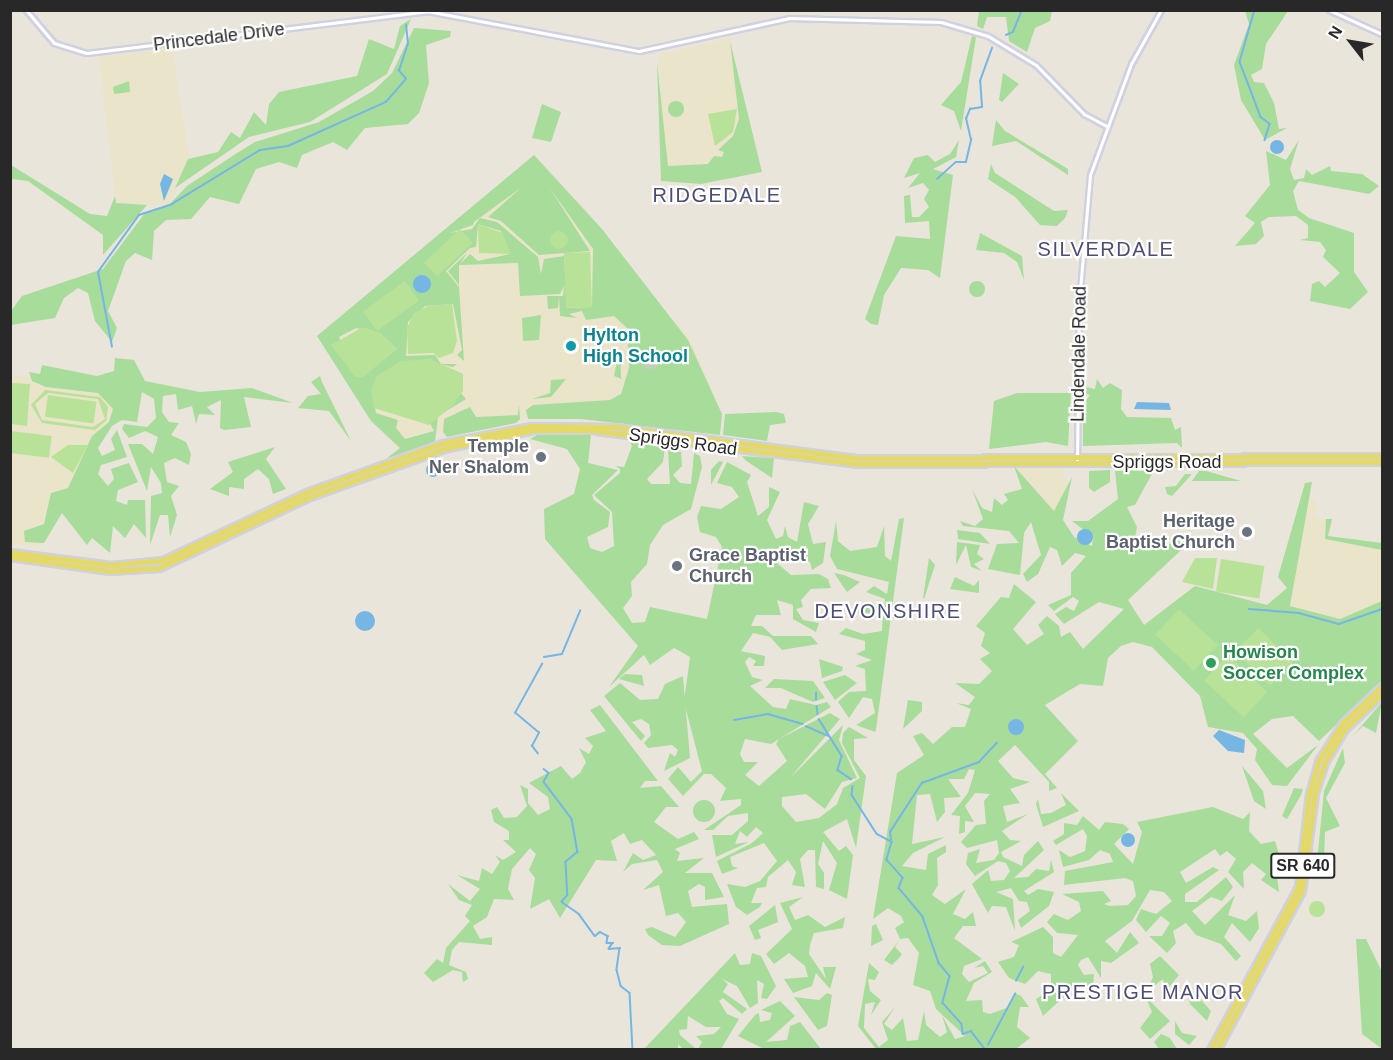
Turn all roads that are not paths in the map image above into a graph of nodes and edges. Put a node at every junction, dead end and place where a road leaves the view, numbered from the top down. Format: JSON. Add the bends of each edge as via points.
{"nodes":[{"id":1,"x":26,"y":10,"type":"edge"},
{"id":2,"x":1161,"y":10,"type":"edge"},
{"id":3,"x":1329,"y":10,"type":"edge"},
{"id":4,"x":1383,"y":34,"type":"edge"},
{"id":5,"x":1107,"y":126,"type":"junction"},
{"id":6,"x":1383,"y":456,"type":"edge"},
{"id":7,"x":1077,"y":459,"type":"junction"},
{"id":8,"x":1383,"y":462,"type":"edge"},
{"id":9,"x":10,"y":552,"type":"edge"},
{"id":10,"x":10,"y":557,"type":"edge"},
{"id":11,"x":1383,"y":686,"type":"edge"},
{"id":12,"x":1383,"y":694,"type":"edge"},
{"id":13,"x":1210,"y":1050,"type":"edge"},
{"id":14,"x":1217,"y":1050,"type":"edge"}],
"edges":[{"from":1,"to":5,"type":"street","name":"Princedale Drive","via":[[54,44],[87,54],[427,12],[639,51],[789,18],[941,22],[979,32],[1036,65],[1084,114]]},
{"from":2,"to":5,"type":"street","name":"Lindendale Road"},
{"from":3,"to":4,"type":"street"},
{"from":5,"to":7,"type":"street","name":"Lindendale Road","via":[[1088,191]]},
{"from":6,"to":7,"type":"main road","name":"Spriggs Road"},
{"from":7,"to":8,"type":"main road","name":"Spriggs Road"},
{"from":7,"to":9,"type":"main road","name":"Spriggs Road","via":[[847,457],[605,426],[525,426],[443,443],[301,494],[163,560],[112,565]]},
{"from":7,"to":10,"type":"main road","name":"Spriggs Road","via":[[850,463],[597,431],[530,431],[445,449],[314,495],[159,568],[110,571]]},
{"from":11,"to":13,"type":"main road","number":"SR 640","via":[[1344,721],[1319,760],[1309,794],[1298,887]]},
{"from":12,"to":14,"type":"main road","number":"SR 640","via":[[1343,732],[1325,762],[1315,793],[1302,891]]}]}
